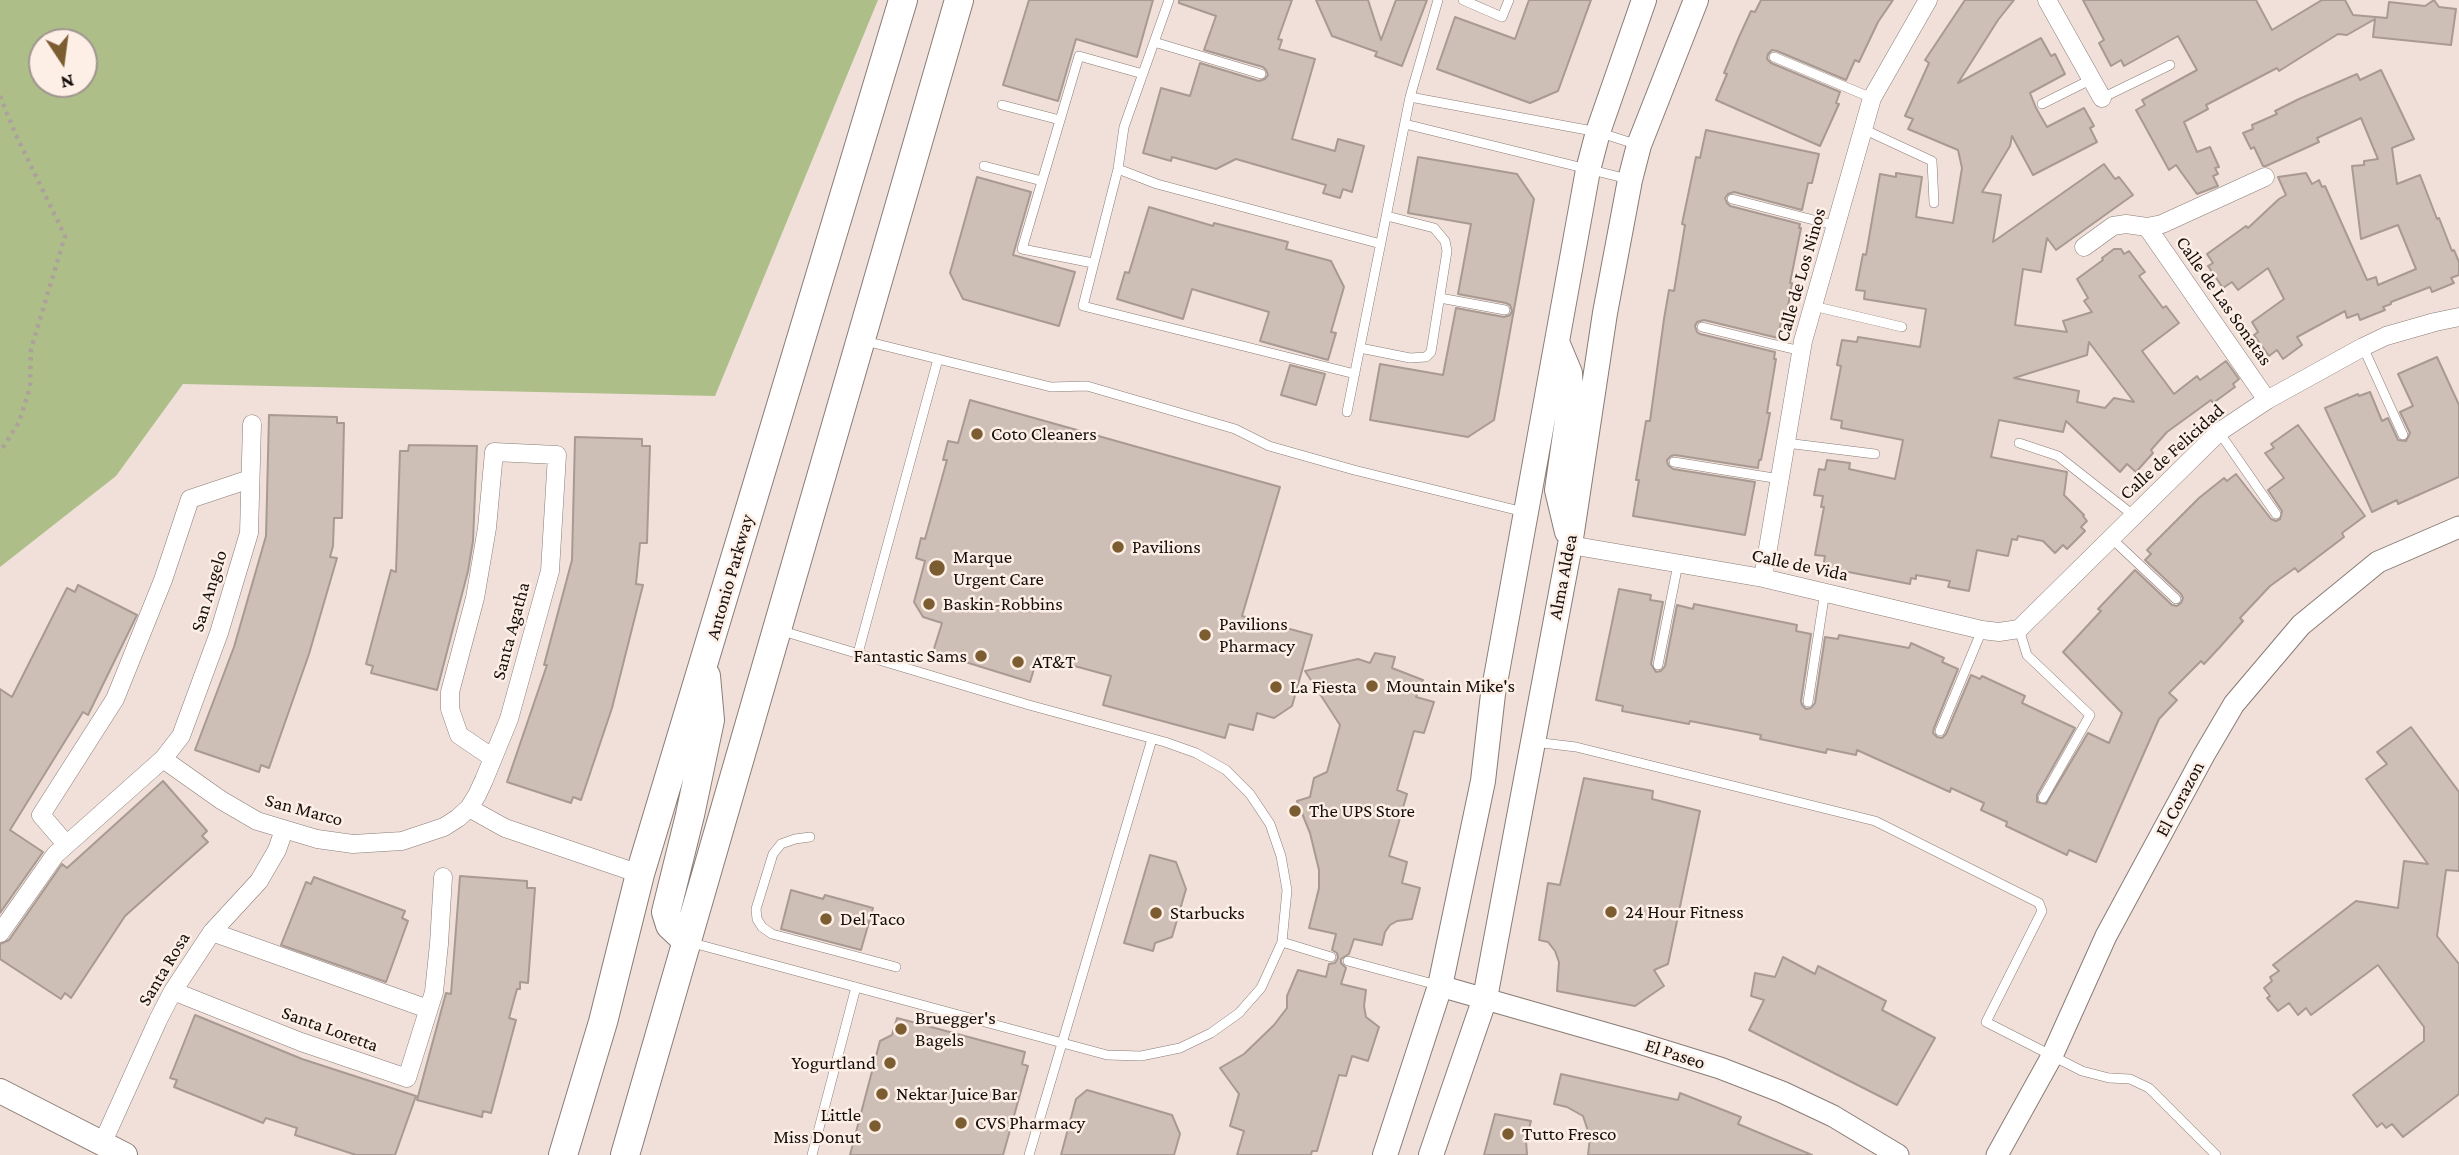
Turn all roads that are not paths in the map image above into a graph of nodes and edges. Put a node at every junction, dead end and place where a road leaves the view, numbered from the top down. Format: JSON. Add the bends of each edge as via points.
{"nodes":[{"id":1,"x":903,"y":0,"type":"edge"},
{"id":2,"x":959,"y":0,"type":"edge"},
{"id":3,"x":1169,"y":0,"type":"edge"},
{"id":4,"x":1438,"y":0,"type":"edge"},
{"id":5,"x":1463,"y":0,"type":"edge"},
{"id":6,"x":1509,"y":0,"type":"edge"},
{"id":7,"x":1644,"y":0,"type":"edge"},
{"id":8,"x":1696,"y":0,"type":"edge"},
{"id":9,"x":1928,"y":0,"type":"edge"},
{"id":10,"x":2047,"y":0,"type":"edge"},
{"id":11,"x":1154,"y":41,"type":"junction"},
{"id":12,"x":1774,"y":57,"type":"dead end"},
{"id":13,"x":2170,"y":65,"type":"dead end"},
{"id":14,"x":1143,"y":74,"type":"junction"},
{"id":15,"x":1261,"y":74,"type":"dead end"},
{"id":16,"x":2091,"y":79,"type":"junction"},
{"id":17,"x":1410,"y":97,"type":"junction"},
{"id":18,"x":1872,"y":98,"type":"junction"},
{"id":19,"x":2102,"y":99,"type":"joint"},
{"id":20,"x":2042,"y":104,"type":"dead end"},
{"id":21,"x":1002,"y":105,"type":"dead end"},
{"id":22,"x":1060,"y":120,"type":"junction"},
{"id":23,"x":1405,"y":124,"type":"junction"},
{"id":24,"x":1863,"y":129,"type":"junction"},
{"id":25,"x":1598,"y":132,"type":"junction"},
{"id":26,"x":1639,"y":145,"type":"junction"},
{"id":27,"x":984,"y":166,"type":"dead end"},
{"id":28,"x":1118,"y":169,"type":"junction"},
{"id":29,"x":1588,"y":170,"type":"junction"},
{"id":30,"x":2265,"y":177,"type":"dead end"},
{"id":31,"x":1630,"y":180,"type":"junction"},
{"id":32,"x":1042,"y":181,"type":"junction"},
{"id":33,"x":1732,"y":200,"type":"dead end"},
{"id":34,"x":1934,"y":204,"type":"dead end"},
{"id":35,"x":1387,"y":216,"type":"junction"},
{"id":36,"x":1836,"y":226,"type":"junction"},
{"id":37,"x":2147,"y":227,"type":"junction"},
{"id":38,"x":1381,"y":244,"type":"junction"},
{"id":39,"x":2084,"y":247,"type":"dead end"},
{"id":40,"x":1093,"y":263,"type":"junction"},
{"id":41,"x":1440,"y":298,"type":"junction"},
{"id":42,"x":1813,"y":306,"type":"junction"},
{"id":43,"x":1505,"y":310,"type":"dead end"},
{"id":44,"x":2459,"y":317,"type":"edge"},
{"id":45,"x":1702,"y":327,"type":"dead end"},
{"id":46,"x":1902,"y":327,"type":"dead end"},
{"id":47,"x":860,"y":339,"type":"junction"},
{"id":48,"x":1556,"y":341,"type":"junction"},
{"id":49,"x":2363,"y":347,"type":"junction"},
{"id":50,"x":1360,"y":348,"type":"junction"},
{"id":51,"x":1801,"y":351,"type":"junction"},
{"id":52,"x":938,"y":359,"type":"junction"},
{"id":53,"x":1355,"y":374,"type":"junction"},
{"id":54,"x":2267,"y":400,"type":"junction"},
{"id":55,"x":1347,"y":412,"type":"dead end"},
{"id":56,"x":252,"y":424,"type":"dead end"},
{"id":57,"x":2219,"y":432,"type":"junction"},
{"id":58,"x":2403,"y":435,"type":"dead end"},
{"id":59,"x":1786,"y":443,"type":"junction"},
{"id":60,"x":2019,"y":443,"type":"dead end"},
{"id":61,"x":1875,"y":454,"type":"dead end"},
{"id":62,"x":1674,"y":462,"type":"dead end"},
{"id":63,"x":250,"y":479,"type":"junction"},
{"id":64,"x":1780,"y":479,"type":"junction"},
{"id":65,"x":1527,"y":513,"type":"junction"},
{"id":66,"x":2276,"y":514,"type":"dead end"},
{"id":67,"x":2133,"y":515,"type":"junction"},
{"id":68,"x":2459,"y":527,"type":"edge"},
{"id":69,"x":2110,"y":537,"type":"junction"},
{"id":70,"x":1570,"y":545,"type":"junction"},
{"id":71,"x":1679,"y":562,"type":"junction"},
{"id":72,"x":1763,"y":578,"type":"junction"},
{"id":73,"x":1825,"y":591,"type":"junction"},
{"id":74,"x":2176,"y":598,"type":"dead end"},
{"id":75,"x":776,"y":629,"type":"junction"},
{"id":76,"x":2019,"y":629,"type":"junction"},
{"id":77,"x":1982,"y":630,"type":"junction"},
{"id":78,"x":858,"y":653,"type":"junction"},
{"id":79,"x":705,"y":663,"type":"junction"},
{"id":80,"x":1658,"y":665,"type":"dead end"},
{"id":81,"x":1808,"y":702,"type":"dead end"},
{"id":82,"x":1940,"y":732,"type":"dead end"},
{"id":83,"x":1152,"y":739,"type":"junction"},
{"id":84,"x":1532,"y":741,"type":"junction"},
{"id":85,"x":493,"y":758,"type":"junction"},
{"id":86,"x":163,"y":759,"type":"junction"},
{"id":87,"x":2043,"y":798,"type":"dead end"},
{"id":88,"x":469,"y":808,"type":"junction"},
{"id":89,"x":284,"y":830,"type":"junction"},
{"id":90,"x":810,"y":837,"type":"dead end"},
{"id":91,"x":66,"y":844,"type":"junction"},
{"id":92,"x":640,"y":874,"type":"junction"},
{"id":93,"x":443,"y":877,"type":"dead end"},
{"id":94,"x":212,"y":932,"type":"junction"},
{"id":95,"x":0,"y":933,"type":"edge"},
{"id":96,"x":687,"y":941,"type":"junction"},
{"id":97,"x":1282,"y":942,"type":"junction"},
{"id":98,"x":1331,"y":957,"type":"dead end"},
{"id":99,"x":1348,"y":961,"type":"dead end"},
{"id":100,"x":896,"y":967,"type":"dead end"},
{"id":101,"x":1440,"y":986,"type":"junction"},
{"id":102,"x":856,"y":987,"type":"junction"},
{"id":103,"x":173,"y":991,"type":"junction"},
{"id":104,"x":1485,"y":998,"type":"junction"},
{"id":105,"x":428,"y":1009,"type":"junction"},
{"id":106,"x":1063,"y":1044,"type":"junction"},
{"id":107,"x":2052,"y":1056,"type":"junction"},
{"id":108,"x":0,"y":1091,"type":"edge"},
{"id":109,"x":103,"y":1144,"type":"junction"},
{"id":110,"x":125,"y":1155,"type":"edge"},
{"id":111,"x":563,"y":1155,"type":"edge"},
{"id":112,"x":625,"y":1155,"type":"edge"},
{"id":113,"x":812,"y":1155,"type":"edge"},
{"id":114,"x":1029,"y":1155,"type":"edge"},
{"id":115,"x":1385,"y":1155,"type":"edge"},
{"id":116,"x":1431,"y":1155,"type":"edge"},
{"id":117,"x":1898,"y":1155,"type":"edge"},
{"id":118,"x":1997,"y":1155,"type":"edge"},
{"id":119,"x":2216,"y":1155,"type":"edge"}],
"edges":[{"from":1,"to":79,"type":"main road","name":"Antonio Parkway"},
{"from":2,"to":47,"type":"main road"},
{"from":3,"to":11,"type":"lane"},
{"from":4,"to":17,"type":"lane"},
{"from":5,"to":6,"type":"lane","via":[[1502,17]]},
{"from":7,"to":25,"type":"main road"},
{"from":8,"to":26,"type":"main road","name":"Alma Aldea"},
{"from":9,"to":18,"type":"street","name":"Calle de Los Ninos"},
{"from":10,"to":16,"type":"street"},
{"from":11,"to":14,"type":"lane"},
{"from":11,"to":15,"type":"lane"},
{"from":12,"to":18,"type":"lane"},
{"from":13,"to":19,"type":"lane"},
{"from":14,"to":22,"type":"lane","via":[[1079,56]]},
{"from":14,"to":28,"type":"lane","via":[[1124,127]]},
{"from":16,"to":19,"type":"street"},
{"from":16,"to":20,"type":"lane"},
{"from":17,"to":23,"type":"lane"},
{"from":17,"to":25,"type":"lane"},
{"from":18,"to":24,"type":"street","name":"Calle de Los Ninos"},
{"from":21,"to":22,"type":"lane"},
{"from":22,"to":32,"type":"lane"},
{"from":23,"to":29,"type":"lane"},
{"from":23,"to":35,"type":"lane"},
{"from":24,"to":34,"type":"lane","via":[[1931,161]]},
{"from":24,"to":36,"type":"street","name":"Calle de Los Ninos"},
{"from":25,"to":26,"type":"lane"},
{"from":25,"to":29,"type":"main road"},
{"from":26,"to":31,"type":"main road","name":"Alma Aldea"},
{"from":27,"to":32,"type":"lane"},
{"from":28,"to":38,"type":"lane","via":[[1157,184]]},
{"from":28,"to":40,"type":"lane"},
{"from":29,"to":31,"type":"lane"},
{"from":29,"to":48,"type":"main road"},
{"from":30,"to":37,"type":"street","name":"Calle de Las Sonatas"},
{"from":31,"to":70,"type":"main road","name":"Alma Aldea"},
{"from":32,"to":40,"type":"lane","via":[[1022,249]]},
{"from":33,"to":36,"type":"lane"},
{"from":35,"to":38,"type":"lane"},
{"from":35,"to":41,"type":"lane","via":[[1434,228],[1445,241]]},
{"from":36,"to":42,"type":"street","name":"Calle de Los Ninos"},
{"from":37,"to":39,"type":"street","name":"Calle de Las Sonatas","via":[[2113,226]]},
{"from":37,"to":54,"type":"street","name":"Calle de Las Sonatas"},
{"from":38,"to":50,"type":"lane"},
{"from":40,"to":53,"type":"lane","via":[[1083,306]]},
{"from":41,"to":43,"type":"lane"},
{"from":41,"to":50,"type":"lane","via":[[1431,352],[1426,357]]},
{"from":42,"to":46,"type":"lane"},
{"from":42,"to":51,"type":"street","name":"Calle de Los Ninos"},
{"from":44,"to":49,"type":"street","name":"Calle de Felicidad","via":[[2386,336]]},
{"from":45,"to":51,"type":"lane"},
{"from":47,"to":52,"type":"lane"},
{"from":47,"to":75,"type":"main road"},
{"from":48,"to":65,"type":"main road"},
{"from":48,"to":70,"type":"main road","via":[[1570,373],[1557,491]]},
{"from":49,"to":54,"type":"street","name":"Calle de Felicidad"},
{"from":49,"to":58,"type":"lane"},
{"from":50,"to":53,"type":"lane"},
{"from":51,"to":59,"type":"street","name":"Calle de Los Ninos"},
{"from":52,"to":65,"type":"lane","via":[[1051,387],[1087,386],[1236,429],[1269,446]]},
{"from":52,"to":78,"type":"lane"},
{"from":53,"to":55,"type":"lane"},
{"from":54,"to":57,"type":"street","name":"Calle de Felicidad"},
{"from":56,"to":63,"type":"street","name":"San Angelo"},
{"from":57,"to":66,"type":"lane"},
{"from":57,"to":67,"type":"street","name":"Calle de Felicidad"},
{"from":59,"to":61,"type":"lane"},
{"from":59,"to":64,"type":"street","name":"Calle de Los Ninos"},
{"from":60,"to":67,"type":"lane","via":[[2058,456]]},
{"from":62,"to":64,"type":"lane"},
{"from":63,"to":86,"type":"street","name":"San Angelo","via":[[248,533],[219,634],[181,736]]},
{"from":63,"to":91,"type":"street","via":[[190,499],[115,699],[41,815]]},
{"from":64,"to":72,"type":"street","name":"Calle de Los Ninos"},
{"from":65,"to":101,"type":"main road","via":[[1493,694],[1483,781]]},
{"from":67,"to":69,"type":"street","name":"Calle de Felicidad"},
{"from":68,"to":107,"type":"street","name":"El Corazon","via":[[2378,562],[2301,625],[2234,704],[2106,936]]},
{"from":69,"to":74,"type":"lane"},
{"from":69,"to":76,"type":"street","name":"Calle de Felicidad"},
{"from":70,"to":71,"type":"street","name":"Calle de Vida"},
{"from":70,"to":84,"type":"main road","name":"Alma Aldea"},
{"from":71,"to":72,"type":"street","name":"Calle de Vida"},
{"from":71,"to":80,"type":"lane"},
{"from":72,"to":73,"type":"street","name":"Calle de Vida"},
{"from":73,"to":77,"type":"street","name":"Calle de Vida"},
{"from":73,"to":81,"type":"lane"},
{"from":75,"to":78,"type":"lane"},
{"from":75,"to":96,"type":"main road"},
{"from":76,"to":77,"type":"street","name":"Calle de Vida"},
{"from":76,"to":87,"type":"lane","via":[[2027,654],[2090,715]]},
{"from":77,"to":82,"type":"lane"},
{"from":78,"to":83,"type":"lane"},
{"from":79,"to":92,"type":"main road","name":"Antonio Parkway"},
{"from":79,"to":96,"type":"main road","via":[[710,720],[666,912],[670,925]]},
{"from":83,"to":97,"type":"lane","via":[[1196,753],[1226,770],[1263,814],[1281,856],[1287,890]]},
{"from":83,"to":106,"type":"lane"},
{"from":84,"to":104,"type":"main road","name":"Alma Aldea"},
{"from":84,"to":107,"type":"lane","via":[[1576,747],[1875,821],[2039,902],[2042,911],[1986,1023]]},
{"from":85,"to":85,"type":"street","name":"Santa Agatha","via":[[509,719],[550,571],[557,455],[494,452],[477,587],[450,692],[450,709],[459,734]]},
{"from":85,"to":88,"type":"street","name":"Santa Agatha"},
{"from":86,"to":89,"type":"street","name":"San Marco","via":[[221,800]]},
{"from":86,"to":91,"type":"street","name":"San Angelo"},
{"from":88,"to":89,"type":"street","name":"San Marco","via":[[443,827],[402,841],[353,844]]},
{"from":88,"to":92,"type":"street","via":[[529,838]]},
{"from":89,"to":94,"type":"street","name":"Santa Rosa","via":[[259,881]]},
{"from":90,"to":100,"type":"lane","via":[[780,844],[773,854],[755,909],[762,927],[772,934]]},
{"from":91,"to":95,"type":"street","name":"San Angelo"},
{"from":92,"to":111,"type":"main road","name":"Antonio Parkway"},
{"from":93,"to":105,"type":"street","name":"Santa Loretta","via":[[437,973]]},
{"from":94,"to":103,"type":"street","name":"Santa Rosa"},
{"from":94,"to":105,"type":"street"},
{"from":96,"to":102,"type":"lane"},
{"from":96,"to":112,"type":"main road"},
{"from":97,"to":98,"type":"lane"},
{"from":97,"to":106,"type":"lane","via":[[1261,988],[1239,1013],[1180,1048],[1141,1056],[1107,1055]]},
{"from":99,"to":101,"type":"lane"},
{"from":101,"to":104,"type":"street","name":"El Paseo"},
{"from":101,"to":115,"type":"main road"},
{"from":102,"to":106,"type":"lane"},
{"from":102,"to":113,"type":"lane"},
{"from":103,"to":105,"type":"street","name":"Santa Loretta","via":[[407,1078]]},
{"from":103,"to":109,"type":"street","name":"Santa Rosa"},
{"from":104,"to":116,"type":"main road","name":"Alma Aldea"},
{"from":104,"to":117,"type":"street","name":"El Paseo","via":[[1636,1042],[1782,1092]]},
{"from":106,"to":114,"type":"lane"},
{"from":107,"to":118,"type":"street","name":"El Corazon"},
{"from":107,"to":119,"type":"lane","via":[[2082,1071],[2149,1087]]},
{"from":108,"to":109,"type":"main road"},
{"from":109,"to":110,"type":"main road"}]}
